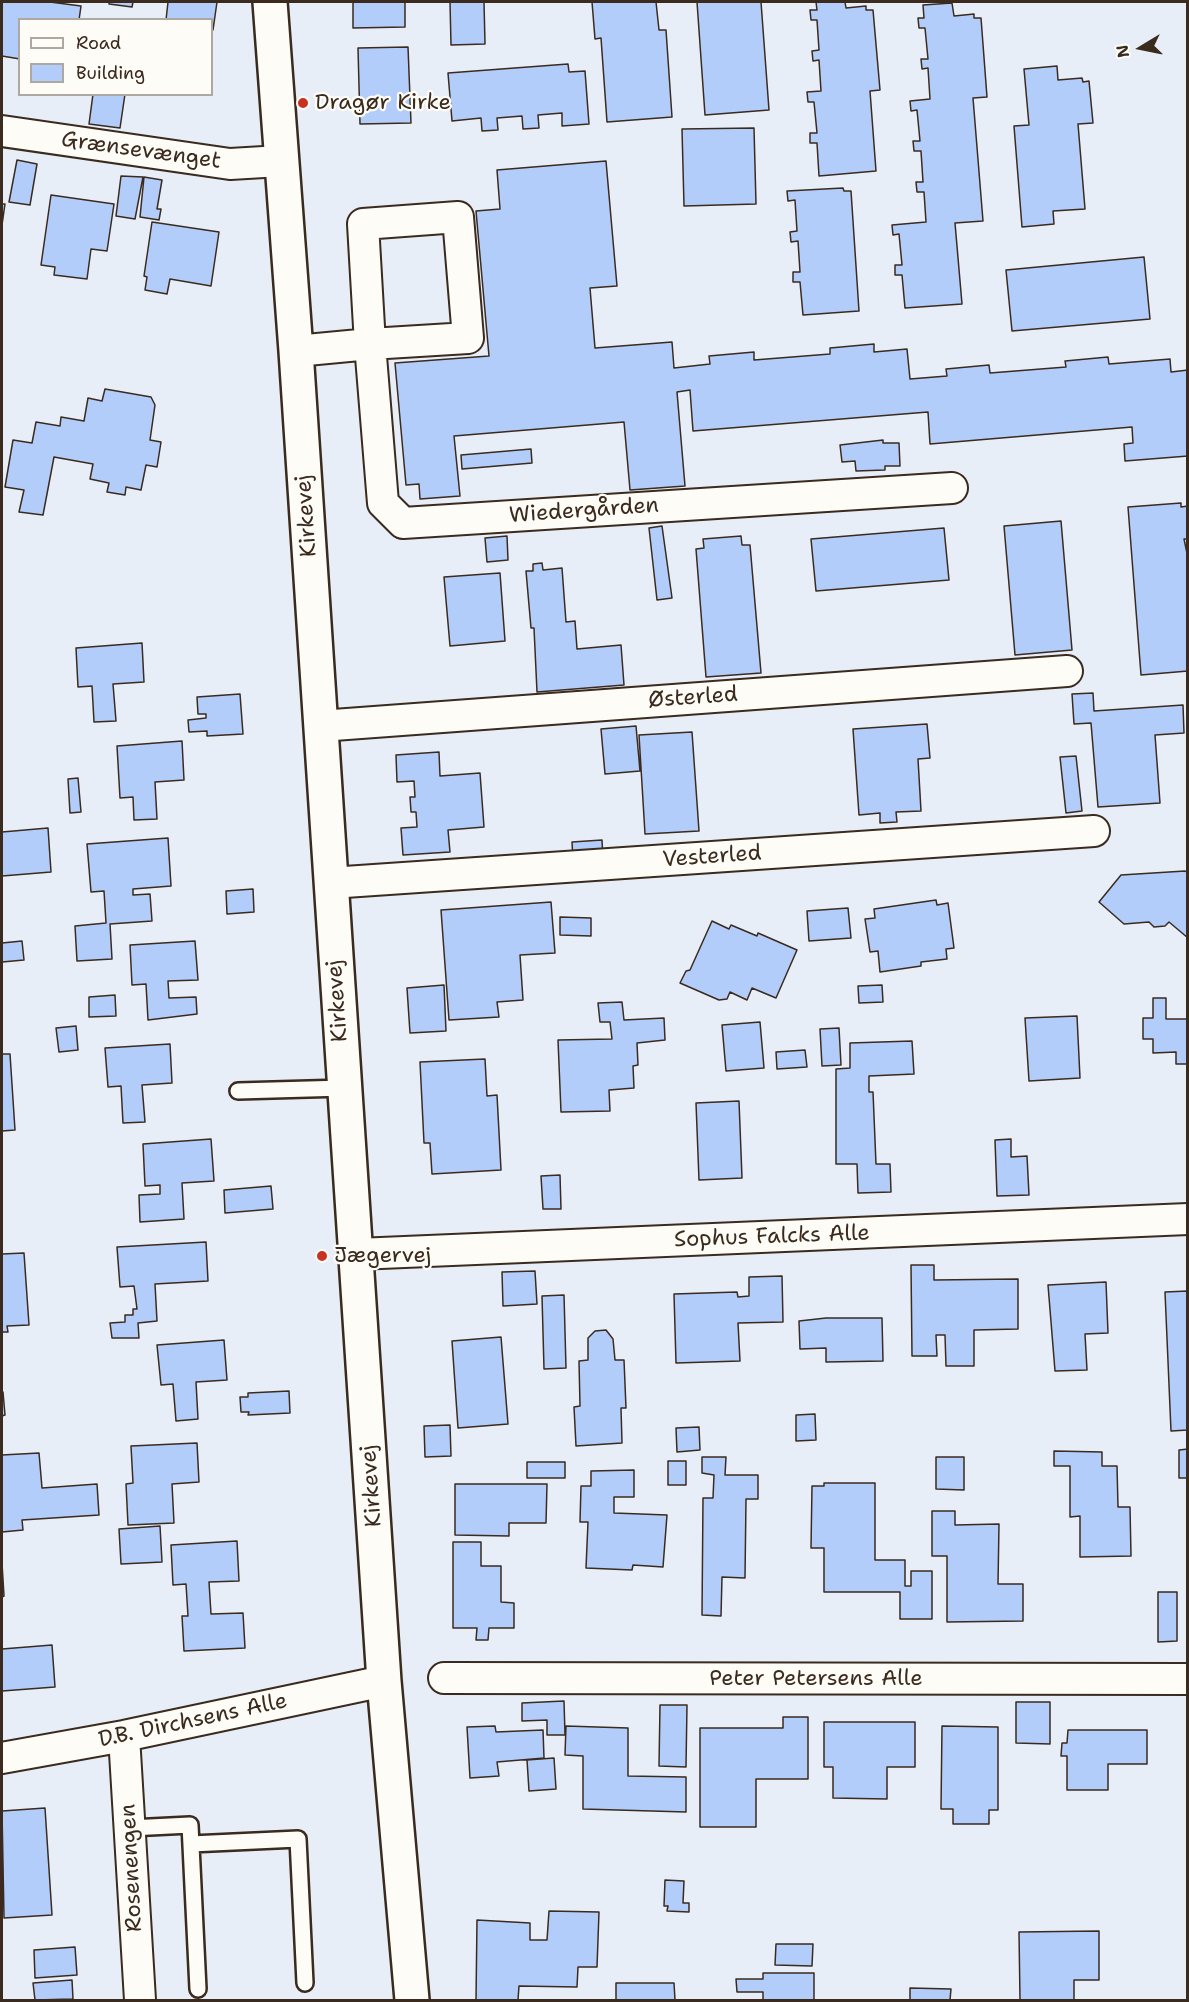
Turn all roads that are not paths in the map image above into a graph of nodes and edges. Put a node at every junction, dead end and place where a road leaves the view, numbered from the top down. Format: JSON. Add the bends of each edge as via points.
{"nodes":[{"id":1,"x":270,"y":2,"type":"edge"},
{"id":2,"x":2,"y":131,"type":"edge"},
{"id":3,"x":280,"y":161,"type":"junction"},
{"id":4,"x":370,"y":344,"type":"junction"},
{"id":5,"x":296,"y":351,"type":"junction"},
{"id":6,"x":952,"y":488,"type":"dead end"},
{"id":7,"x":1066,"y":671,"type":"dead end"},
{"id":8,"x":320,"y":726,"type":"junction"},
{"id":9,"x":1094,"y":831,"type":"dead end"},
{"id":10,"x":330,"y":883,"type":"junction"},
{"id":11,"x":344,"y":1088,"type":"junction"},
{"id":12,"x":238,"y":1091,"type":"dead end"},
{"id":13,"x":1188,"y":1219,"type":"edge"},
{"id":14,"x":357,"y":1254,"type":"junction"},
{"id":15,"x":444,"y":1678,"type":"dead end"},
{"id":16,"x":1188,"y":1679,"type":"edge"},
{"id":17,"x":384,"y":1681,"type":"junction"},
{"id":18,"x":124,"y":1736,"type":"junction"},
{"id":19,"x":2,"y":1758,"type":"edge"},
{"id":20,"x":130,"y":1828,"type":"junction"},
{"id":21,"x":191,"y":1844,"type":"junction"},
{"id":22,"x":305,"y":1983,"type":"dead end"},
{"id":23,"x":198,"y":1989,"type":"dead end"},
{"id":24,"x":140,"y":2001,"type":"edge"},
{"id":25,"x":412,"y":2001,"type":"edge"}],
"edges":[{"from":1,"to":3,"type":"main road","name":"Kirkevej"},
{"from":2,"to":3,"type":"street","name":"Grænsevænget","via":[[230,164]]},
{"from":3,"to":5,"type":"main road","name":"Kirkevej"},
{"from":4,"to":4,"type":"street","name":"Wiedergården","via":[[468,338],[458,217],[363,224]]},
{"from":4,"to":5,"type":"street","name":"Wiedergården"},
{"from":4,"to":6,"type":"street","name":"Wiedergården","via":[[383,503],[403,523]]},
{"from":5,"to":8,"type":"main road","name":"Kirkevej"},
{"from":7,"to":8,"type":"street","name":"Østerled"},
{"from":8,"to":10,"type":"main road","name":"Kirkevej"},
{"from":9,"to":10,"type":"street","name":"Vesterled"},
{"from":10,"to":11,"type":"main road","name":"Kirkevej"},
{"from":11,"to":12,"type":"lane"},
{"from":11,"to":14,"type":"main road","name":"Kirkevej"},
{"from":13,"to":14,"type":"street","name":"Sophus Falcks Alle"},
{"from":14,"to":17,"type":"main road","name":"Kirkevej"},
{"from":15,"to":16,"type":"street","name":"Peter Petersens Alle"},
{"from":17,"to":18,"type":"street","name":"D.B. Dirchsens Alle"},
{"from":17,"to":25,"type":"main road","name":"Kirkevej"},
{"from":18,"to":19,"type":"street","name":"D.B. Dirchsens Alle"},
{"from":18,"to":20,"type":"street","name":"Rosenengen"},
{"from":20,"to":21,"type":"lane","via":[[190,1824]]},
{"from":20,"to":24,"type":"street","name":"Rosenengen"},
{"from":21,"to":22,"type":"lane","via":[[298,1839]]},
{"from":21,"to":23,"type":"lane"}]}
